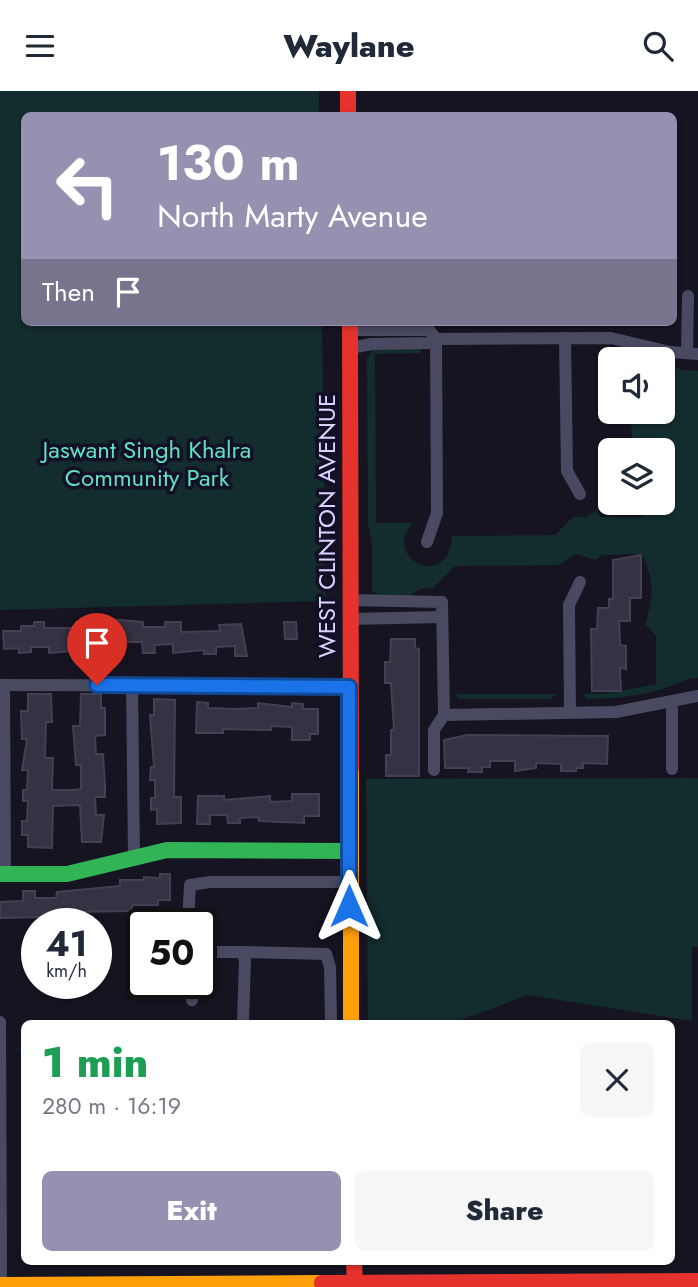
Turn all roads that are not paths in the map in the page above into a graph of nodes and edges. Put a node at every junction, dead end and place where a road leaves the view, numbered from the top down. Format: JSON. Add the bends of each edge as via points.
{"nodes":[{"id":1,"x":348,"y":91,"type":"edge"},
{"id":2,"x":348,"y":112,"type":"edge"},
{"id":3,"x":688,"y":296,"type":"dead end"},
{"id":4,"x":350,"y":326,"type":"edge"},
{"id":5,"x":565,"y":338,"type":"junction"},
{"id":6,"x":436,"y":339,"type":"junction"},
{"id":7,"x":350,"y":348,"type":"junction"},
{"id":8,"x":693,"y":353,"type":"edge"},
{"id":9,"x":580,"y":494,"type":"dead end"},
{"id":10,"x":427,"y":542,"type":"dead end"},
{"id":11,"x":580,"y":582,"type":"dead end"},
{"id":12,"x":350,"y":600,"type":"junction"},
{"id":13,"x":442,"y":617,"type":"junction"},
{"id":14,"x":349,"y":619,"type":"junction"},
{"id":15,"x":2,"y":685,"type":"edge"},
{"id":16,"x":132,"y":685,"type":"junction"},
{"id":17,"x":349,"y":687,"type":"junction"},
{"id":18,"x":698,"y":696,"type":"edge"},
{"id":19,"x":672,"y":702,"type":"junction"},
{"id":20,"x":570,"y":712,"type":"junction"},
{"id":21,"x":444,"y":715,"type":"junction"},
{"id":22,"x":672,"y":769,"type":"dead end"},
{"id":23,"x":434,"y":770,"type":"dead end"},
{"id":24,"x":349,"y":851,"type":"junction"},
{"id":25,"x":134,"y":858,"type":"junction"},
{"id":26,"x":3,"y":874,"type":"edge"},
{"id":27,"x":349,"y":882,"type":"junction"},
{"id":28,"x":189,"y":908,"type":"edge"},
{"id":29,"x":217,"y":952,"type":"edge"},
{"id":30,"x":240,"y":952,"type":"junction"},
{"id":31,"x":243,"y":1020,"type":"edge"},
{"id":32,"x":331,"y":1020,"type":"edge"},
{"id":33,"x":351,"y":1020,"type":"edge"},
{"id":34,"x":1,"y":1022,"type":"edge"},
{"id":35,"x":354,"y":1265,"type":"edge"},
{"id":36,"x":698,"y":1281,"type":"edge"},
{"id":37,"x":355,"y":1284,"type":"edge"},
{"id":38,"x":1,"y":1285,"type":"edge"}],
"edges":[{"from":1,"to":2,"type":"street"},
{"from":3,"to":8,"type":"street"},
{"from":4,"to":6,"type":"street","via":[[429,330]]},
{"from":4,"to":7,"type":"street","name":"WEST CLINTON AVENUE"},
{"from":5,"to":6,"type":"street"},
{"from":5,"to":8,"type":"street","via":[[611,338]]},
{"from":5,"to":9,"type":"street","via":[[567,471]]},
{"from":6,"to":7,"type":"street"},
{"from":6,"to":10,"type":"street","via":[[437,513]]},
{"from":7,"to":12,"type":"street","name":"WEST CLINTON AVENUE"},
{"from":11,"to":20,"type":"street","via":[[569,605]]},
{"from":12,"to":13,"type":"street","via":[[442,602]]},
{"from":12,"to":14,"type":"street","name":"WEST CLINTON AVENUE"},
{"from":13,"to":14,"type":"street"},
{"from":13,"to":21,"type":"street"},
{"from":14,"to":17,"type":"street","name":"WEST CLINTON AVENUE"},
{"from":15,"to":16,"type":"street"},
{"from":15,"to":26,"type":"street"},
{"from":16,"to":17,"type":"street"},
{"from":16,"to":25,"type":"street"},
{"from":17,"to":24,"type":"street","name":"WEST CLINTON AVENUE"},
{"from":18,"to":19,"type":"street"},
{"from":19,"to":20,"type":"street","via":[[616,712]]},
{"from":19,"to":22,"type":"street"},
{"from":20,"to":21,"type":"street"},
{"from":21,"to":23,"type":"street","via":[[434,730]]},
{"from":24,"to":25,"type":"street","via":[[167,850]]},
{"from":24,"to":27,"type":"street","name":"WEST CLINTON AVENUE"},
{"from":25,"to":26,"type":"street","via":[[67,874]]},
{"from":27,"to":28,"type":"street","via":[[190,885]]},
{"from":27,"to":33,"type":"street","name":"WEST CLINTON AVENUE"},
{"from":29,"to":30,"type":"street"},
{"from":30,"to":31,"type":"street","via":[[245,958]]},
{"from":30,"to":32,"type":"street","via":[[326,954]]},
{"from":34,"to":38,"type":"street"},
{"from":35,"to":37,"type":"street"},
{"from":36,"to":37,"type":"street"},
{"from":37,"to":38,"type":"street"}]}
